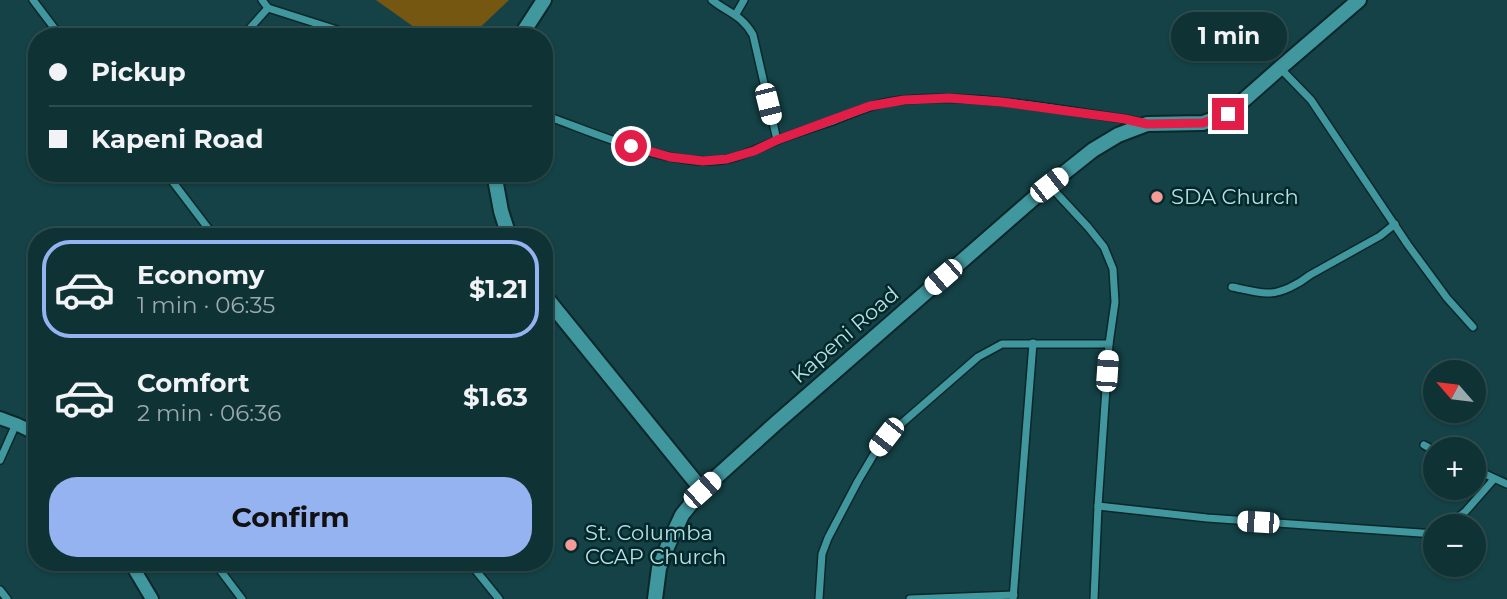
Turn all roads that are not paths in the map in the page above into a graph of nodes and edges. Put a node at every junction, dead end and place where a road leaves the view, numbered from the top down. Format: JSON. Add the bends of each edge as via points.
{"nodes":[{"id":1,"x":33,"y":0,"type":"edge"},
{"id":2,"x":262,"y":0,"type":"edge"},
{"id":3,"x":544,"y":0,"type":"edge"},
{"id":4,"x":712,"y":0,"type":"edge"},
{"id":5,"x":744,"y":0,"type":"edge"},
{"id":6,"x":1359,"y":0,"type":"edge"},
{"id":7,"x":268,"y":8,"type":"junction"},
{"id":8,"x":736,"y":14,"type":"junction"},
{"id":9,"x":54,"y":28,"type":"edge"},
{"id":10,"x":250,"y":28,"type":"edge"},
{"id":11,"x":331,"y":28,"type":"edge"},
{"id":12,"x":526,"y":28,"type":"edge"},
{"id":13,"x":1280,"y":68,"type":"junction"},
{"id":14,"x":553,"y":119,"type":"edge"},
{"id":15,"x":1147,"y":124,"type":"junction"},
{"id":16,"x":777,"y":140,"type":"junction"},
{"id":17,"x":173,"y":182,"type":"edge"},
{"id":18,"x":496,"y":182,"type":"edge"},
{"id":19,"x":1049,"y":185,"type":"junction"},
{"id":20,"x":1395,"y":225,"type":"junction"},
{"id":21,"x":208,"y":228,"type":"edge"},
{"id":22,"x":506,"y":228,"type":"edge"},
{"id":23,"x":1232,"y":287,"type":"dead end"},
{"id":24,"x":553,"y":306,"type":"edge"},
{"id":25,"x":1473,"y":327,"type":"dead end"},
{"id":26,"x":1033,"y":344,"type":"junction"},
{"id":27,"x":1109,"y":344,"type":"junction"},
{"id":28,"x":0,"y":418,"type":"edge"},
{"id":29,"x":16,"y":424,"type":"junction"},
{"id":30,"x":28,"y":430,"type":"edge"},
{"id":31,"x":0,"y":460,"type":"edge"},
{"id":32,"x":1486,"y":475,"type":"edge"},
{"id":33,"x":1494,"y":478,"type":"junction"},
{"id":34,"x":1507,"y":484,"type":"edge"},
{"id":35,"x":702,"y":490,"type":"junction"},
{"id":36,"x":1098,"y":506,"type":"junction"},
{"id":37,"x":1462,"y":514,"type":"edge"},
{"id":38,"x":1423,"y":533,"type":"edge"},
{"id":39,"x":135,"y":571,"type":"edge"},
{"id":40,"x":221,"y":571,"type":"edge"},
{"id":41,"x":476,"y":571,"type":"edge"},
{"id":42,"x":0,"y":590,"type":"edge"},
{"id":43,"x":1014,"y":597,"type":"edge"},
{"id":44,"x":6,"y":599,"type":"edge"},
{"id":45,"x":152,"y":599,"type":"edge"},
{"id":46,"x":242,"y":599,"type":"edge"},
{"id":47,"x":499,"y":599,"type":"edge"},
{"id":48,"x":655,"y":599,"type":"edge"},
{"id":49,"x":820,"y":599,"type":"edge"},
{"id":50,"x":910,"y":599,"type":"edge"},
{"id":51,"x":1094,"y":599,"type":"edge"}],
"edges":[{"from":1,"to":9,"type":"street"},
{"from":2,"to":7,"type":"street"},
{"from":3,"to":12,"type":"main road"},
{"from":4,"to":8,"type":"street"},
{"from":5,"to":8,"type":"street"},
{"from":6,"to":13,"type":"main road","name":"Kapeni Road"},
{"from":7,"to":10,"type":"street"},
{"from":7,"to":11,"type":"street"},
{"from":8,"to":16,"type":"street","via":[[753,35]]},
{"from":13,"to":15,"type":"main road","name":"Kapeni Road","via":[[1228,114],[1203,123]]},
{"from":13,"to":20,"type":"street","via":[[1311,100]]},
{"from":14,"to":16,"type":"street","via":[[670,157],[703,161],[727,159]]},
{"from":15,"to":16,"type":"street","via":[[949,98],[870,106]]},
{"from":15,"to":19,"type":"main road","name":"Kapeni Road","via":[[1093,150]]},
{"from":17,"to":21,"type":"street"},
{"from":18,"to":22,"type":"main road"},
{"from":19,"to":27,"type":"street","via":[[1104,247],[1113,269],[1115,302]]},
{"from":19,"to":35,"type":"main road","name":"Kapeni Road"},
{"from":20,"to":23,"type":"street","via":[[1276,293]]},
{"from":20,"to":25,"type":"street"},
{"from":24,"to":35,"type":"main road"},
{"from":26,"to":27,"type":"street"},
{"from":26,"to":43,"type":"street"},
{"from":26,"to":49,"type":"street","via":[[1002,344],[978,357],[886,437],[828,538],[822,554]]},
{"from":27,"to":36,"type":"street"},
{"from":28,"to":29,"type":"street"},
{"from":29,"to":30,"type":"street"},
{"from":29,"to":31,"type":"street"},
{"from":32,"to":33,"type":"street"},
{"from":33,"to":34,"type":"street"},
{"from":33,"to":37,"type":"street"},
{"from":35,"to":48,"type":"main road","name":"Kapeni Road","via":[[682,515],[668,545]]},
{"from":36,"to":38,"type":"street"},
{"from":36,"to":51,"type":"street"},
{"from":39,"to":45,"type":"street"},
{"from":40,"to":46,"type":"street"},
{"from":41,"to":47,"type":"street"},
{"from":42,"to":44,"type":"street"},
{"from":43,"to":50,"type":"street"}]}
